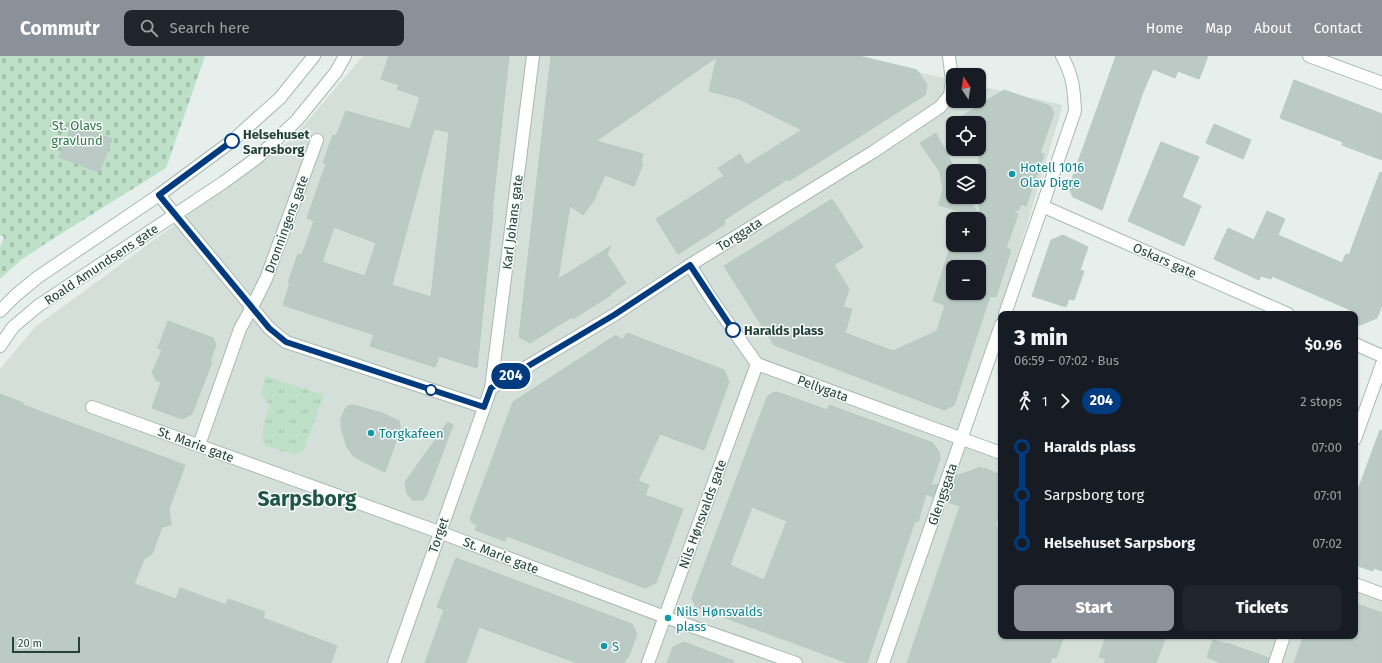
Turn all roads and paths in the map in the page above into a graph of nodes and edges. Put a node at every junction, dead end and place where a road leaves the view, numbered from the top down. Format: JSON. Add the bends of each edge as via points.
{"nodes":[{"id":1,"x":314,"y":56,"type":"edge"},
{"id":2,"x":345,"y":56,"type":"edge"},
{"id":3,"x":533,"y":56,"type":"edge"},
{"id":4,"x":949,"y":56,"type":"edge"},
{"id":5,"x":1062,"y":56,"type":"edge"},
{"id":6,"x":1309,"y":56,"type":"edge"},
{"id":7,"x":1382,"y":83,"type":"edge"},
{"id":8,"x":317,"y":140,"type":"dead end"},
{"id":9,"x":159,"y":195,"type":"junction"},
{"id":10,"x":1042,"y":206,"type":"junction"},
{"id":11,"x":175,"y":214,"type":"junction"},
{"id":12,"x":690,"y":265,"type":"junction"},
{"id":13,"x":252,"y":307,"type":"junction"},
{"id":14,"x":0,"y":311,"type":"edge"},
{"id":15,"x":1006,"y":311,"type":"edge"},
{"id":16,"x":1281,"y":311,"type":"edge"},
{"id":17,"x":998,"y":334,"type":"edge"},
{"id":18,"x":1358,"y":345,"type":"edge"},
{"id":19,"x":0,"y":346,"type":"edge"},
{"id":20,"x":1382,"y":356,"type":"edge"},
{"id":21,"x":756,"y":364,"type":"junction"},
{"id":22,"x":1382,"y":364,"type":"edge"},
{"id":23,"x":491,"y":388,"type":"junction"},
{"id":24,"x":92,"y":407,"type":"dead end"},
{"id":25,"x":484,"y":407,"type":"junction"},
{"id":26,"x":1358,"y":431,"type":"edge"},
{"id":27,"x":962,"y":439,"type":"junction"},
{"id":28,"x":199,"y":444,"type":"junction"},
{"id":29,"x":998,"y":452,"type":"edge"},
{"id":30,"x":439,"y":532,"type":"junction"},
{"id":31,"x":1358,"y":585,"type":"edge"},
{"id":32,"x":1382,"y":594,"type":"edge"},
{"id":33,"x":665,"y":617,"type":"junction"},
{"id":34,"x":1283,"y":639,"type":"edge"},
{"id":35,"x":394,"y":663,"type":"edge"},
{"id":36,"x":648,"y":663,"type":"edge"},
{"id":37,"x":796,"y":663,"type":"edge"},
{"id":38,"x":883,"y":663,"type":"edge"},
{"id":39,"x":1275,"y":663,"type":"edge"}],
"edges":[{"from":1,"to":9,"type":"street","name":"Roald Amundsens gate","via":[[280,98],[257,119],[232,141]]},
{"from":2,"to":11,"type":"street","name":"Roald Amundsens gate","via":[[336,72],[296,120],[258,157]]},
{"from":3,"to":23,"type":"street","name":"Karl Johans gate"},
{"from":4,"to":12,"type":"street","name":"Torggata","via":[[952,81],[950,95],[940,108],[874,152]]},
{"from":5,"to":10,"type":"street","via":[[1074,86],[1075,111]]},
{"from":6,"to":7,"type":"street"},
{"from":8,"to":13,"type":"street","name":"Dronningens gate","via":[[266,279]]},
{"from":9,"to":11,"type":"street"},
{"from":9,"to":14,"type":"street","name":"Roald Amundsens gate","via":[[38,276]]},
{"from":10,"to":15,"type":"street"},
{"from":10,"to":16,"type":"street","name":"Oskars gate"},
{"from":11,"to":13,"type":"street"},
{"from":11,"to":19,"type":"street","name":"Roald Amundsens gate","via":[[38,306],[12,327]]},
{"from":12,"to":21,"type":"street"},
{"from":12,"to":23,"type":"street","name":"Torggata","via":[[614,315]]},
{"from":13,"to":25,"type":"street","via":[[269,328],[286,342]]},
{"from":13,"to":28,"type":"street","name":"Dronningens gate","via":[[240,329]]},
{"from":17,"to":27,"type":"street","name":"Glengsgata"},
{"from":18,"to":20,"type":"street"},
{"from":21,"to":27,"type":"street","name":"Pellygata"},
{"from":21,"to":33,"type":"street","name":"Nils Hønsvalds gate"},
{"from":22,"to":26,"type":"street"},
{"from":23,"to":25,"type":"street","name":"Torget"},
{"from":24,"to":28,"type":"street","name":"St. Marie gate"},
{"from":25,"to":30,"type":"street","name":"Torget"},
{"from":27,"to":29,"type":"street","name":"Pellygata"},
{"from":27,"to":38,"type":"street","name":"Glengsgata"},
{"from":28,"to":30,"type":"street","name":"St. Marie gate"},
{"from":30,"to":33,"type":"street","name":"St. Marie gate"},
{"from":30,"to":35,"type":"street","name":"Torget"},
{"from":31,"to":32,"type":"street"},
{"from":33,"to":36,"type":"street","name":"Nils Hønsvalds gate"},
{"from":33,"to":37,"type":"street","name":"St. Marie gate"},
{"from":34,"to":39,"type":"street"}]}
